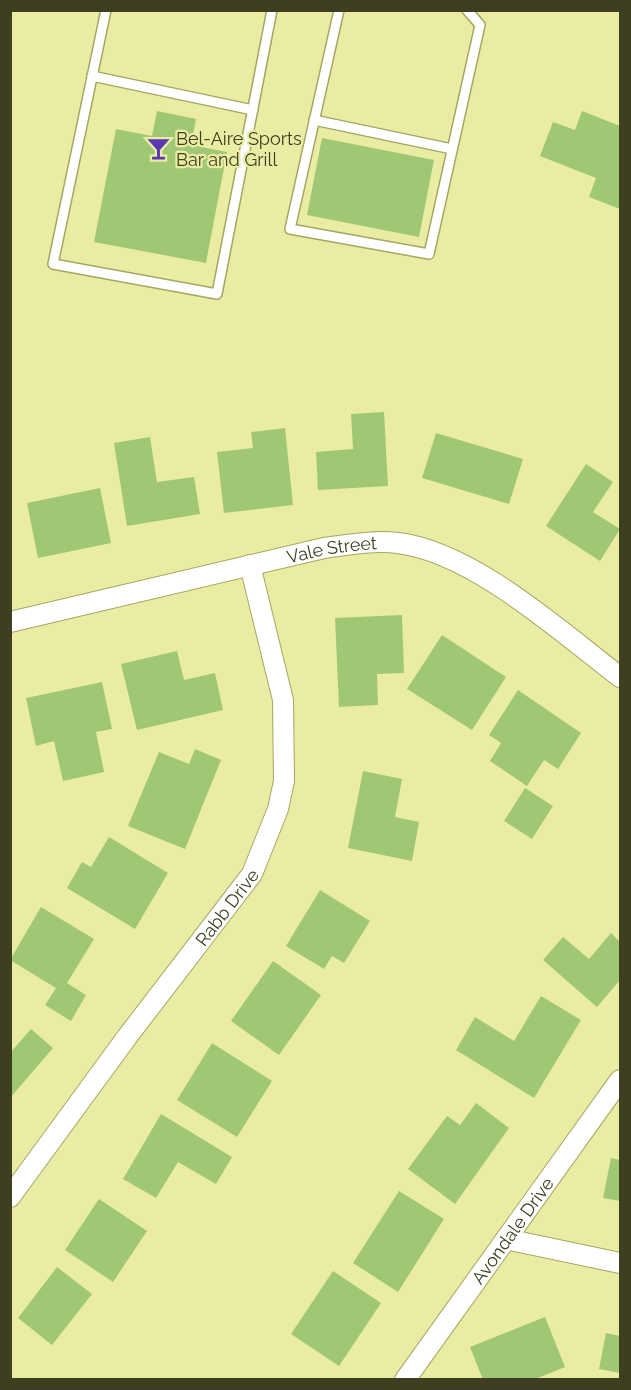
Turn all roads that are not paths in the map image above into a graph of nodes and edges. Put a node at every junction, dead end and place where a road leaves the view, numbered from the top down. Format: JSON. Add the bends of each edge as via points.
{"nodes":[{"id":1,"x":106,"y":10,"type":"edge"},
{"id":2,"x":272,"y":10,"type":"edge"},
{"id":3,"x":339,"y":10,"type":"edge"},
{"id":4,"x":467,"y":10,"type":"edge"},
{"id":5,"x":92,"y":76,"type":"junction"},
{"id":6,"x":253,"y":110,"type":"junction"},
{"id":7,"x":314,"y":120,"type":"junction"},
{"id":8,"x":452,"y":149,"type":"junction"},
{"id":9,"x":250,"y":565,"type":"junction"},
{"id":10,"x":10,"y":622,"type":"edge"},
{"id":11,"x":621,"y":677,"type":"edge"},
{"id":12,"x":621,"y":1080,"type":"edge"},
{"id":13,"x":11,"y":1195,"type":"edge"},
{"id":14,"x":506,"y":1239,"type":"junction"},
{"id":15,"x":621,"y":1263,"type":"edge"},
{"id":16,"x":405,"y":1380,"type":"edge"}],
"edges":[{"from":1,"to":5,"type":"lane"},
{"from":2,"to":6,"type":"lane"},
{"from":3,"to":7,"type":"lane"},
{"from":4,"to":8,"type":"lane","via":[[480,25]]},
{"from":5,"to":6,"type":"lane"},
{"from":5,"to":6,"type":"lane","via":[[53,264],[217,294]]},
{"from":7,"to":8,"type":"lane"},
{"from":7,"to":8,"type":"lane","via":[[290,229],[429,254]]},
{"from":9,"to":10,"type":"street","name":"Vale Street"},
{"from":9,"to":11,"type":"street","name":"Vale Street","via":[[324,548],[372,543],[398,543],[433,552],[472,569]]},
{"from":9,"to":13,"type":"street","name":"Rabb Drive","via":[[283,700],[284,781],[278,808],[252,874]]},
{"from":12,"to":14,"type":"street","name":"Avondale Drive"},
{"from":14,"to":15,"type":"street"},
{"from":14,"to":16,"type":"street","name":"Avondale Drive"}]}
